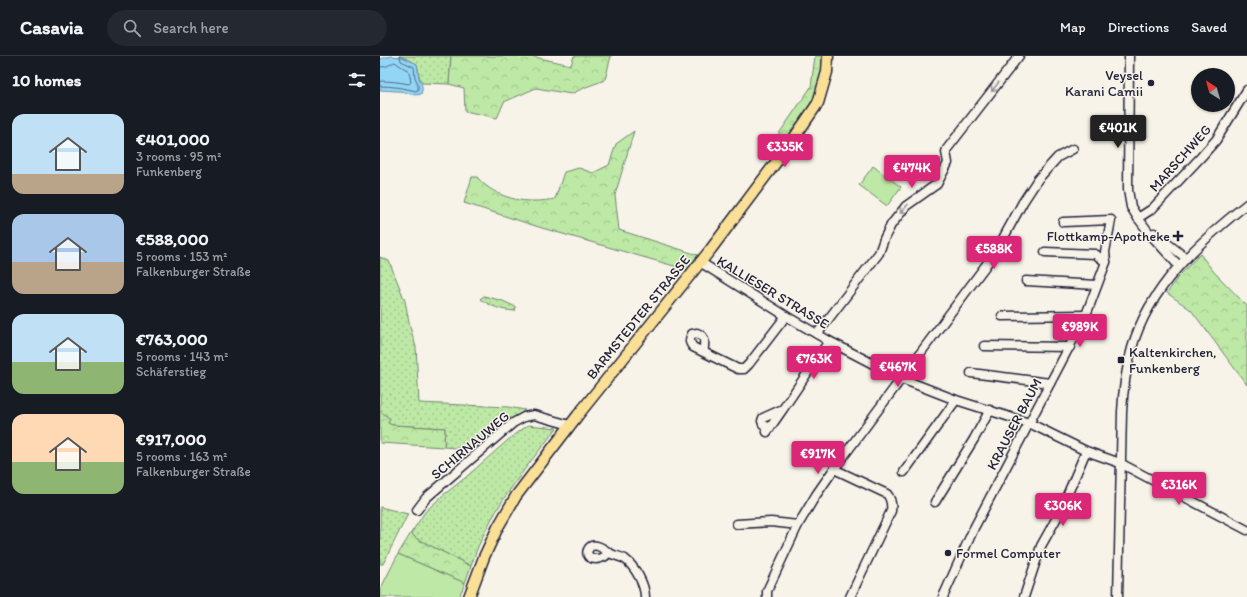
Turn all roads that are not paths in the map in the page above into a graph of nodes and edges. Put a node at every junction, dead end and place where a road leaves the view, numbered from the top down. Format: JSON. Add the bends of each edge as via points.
{"nodes":[{"id":1,"x":828,"y":56,"type":"edge"},
{"id":2,"x":1019,"y":56,"type":"edge"},
{"id":3,"x":1129,"y":56,"type":"edge"},
{"id":4,"x":1247,"y":90,"type":"edge"},
{"id":5,"x":1073,"y":149,"type":"dead end"},
{"id":6,"x":1247,"y":204,"type":"edge"},
{"id":7,"x":1138,"y":218,"type":"junction"},
{"id":8,"x":1063,"y":222,"type":"dead end"},
{"id":9,"x":1147,"y":229,"type":"junction"},
{"id":10,"x":1045,"y":252,"type":"dead end"},
{"id":11,"x":1186,"y":258,"type":"junction"},
{"id":12,"x":700,"y":262,"type":"junction"},
{"id":13,"x":1106,"y":262,"type":"junction"},
{"id":14,"x":1179,"y":266,"type":"junction"},
{"id":15,"x":1026,"y":281,"type":"dead end"},
{"id":16,"x":1097,"y":286,"type":"junction"},
{"id":17,"x":1086,"y":315,"type":"junction"},
{"id":18,"x":786,"y":316,"type":"junction"},
{"id":19,"x":1002,"y":316,"type":"dead end"},
{"id":20,"x":817,"y":334,"type":"junction"},
{"id":21,"x":829,"y":341,"type":"junction"},
{"id":22,"x":984,"y":346,"type":"dead end"},
{"id":23,"x":1070,"y":347,"type":"junction"},
{"id":24,"x":704,"y":352,"type":"dead end"},
{"id":25,"x":971,"y":373,"type":"dead end"},
{"id":26,"x":902,"y":379,"type":"junction"},
{"id":27,"x":1050,"y":384,"type":"junction"},
{"id":28,"x":956,"y":400,"type":"junction"},
{"id":29,"x":783,"y":409,"type":"dead end"},
{"id":30,"x":990,"y":410,"type":"junction"},
{"id":31,"x":1029,"y":422,"type":"junction"},
{"id":32,"x":570,"y":425,"type":"junction"},
{"id":33,"x":1086,"y":451,"type":"junction"},
{"id":34,"x":1120,"y":463,"type":"junction"},
{"id":35,"x":834,"y":469,"type":"junction"},
{"id":36,"x":904,"y":472,"type":"dead end"},
{"id":37,"x":935,"y":502,"type":"dead end"},
{"id":38,"x":417,"y":510,"type":"dead end"},
{"id":39,"x":737,"y":524,"type":"dead end"},
{"id":40,"x":798,"y":525,"type":"junction"},
{"id":41,"x":1247,"y":530,"type":"edge"},
{"id":42,"x":609,"y":553,"type":"dead end"},
{"id":43,"x":767,"y":594,"type":"edge"},
{"id":44,"x":469,"y":597,"type":"edge"},
{"id":45,"x":645,"y":597,"type":"edge"},
{"id":46,"x":850,"y":597,"type":"edge"},
{"id":47,"x":943,"y":597,"type":"edge"},
{"id":48,"x":1024,"y":597,"type":"edge"},
{"id":49,"x":1118,"y":597,"type":"edge"}],
"edges":[{"from":1,"to":12,"type":"main road","name":"BARMSTEDTER STRASSE","via":[[827,72],[818,103]]},
{"from":2,"to":20,"type":"street","one_way":true,"via":[[947,149],[948,162],[937,184],[906,206],[891,226],[879,253]]},
{"from":3,"to":7,"type":"street","via":[[1128,190]]},
{"from":4,"to":7,"type":"street","name":"MARSCHWEG","via":[[1216,140],[1152,209]]},
{"from":5,"to":26,"type":"street","via":[[1058,157],[1038,179],[999,246]]},
{"from":6,"to":11,"type":"street"},
{"from":7,"to":9,"type":"street"},
{"from":8,"to":13,"type":"street","name":"KRAUSER BAUM","via":[[1110,220]]},
{"from":9,"to":11,"type":"street"},
{"from":9,"to":14,"type":"street"},
{"from":10,"to":13,"type":"street","via":[[1095,254]]},
{"from":11,"to":14,"type":"street"},
{"from":12,"to":18,"type":"street","name":"KALLIESER STRASSE"},
{"from":12,"to":32,"type":"main road","name":"BARMSTEDTER STRASSE"},
{"from":13,"to":16,"type":"street","name":"KRAUSER BAUM"},
{"from":14,"to":34,"type":"street","via":[[1151,306],[1132,348],[1123,391]]},
{"from":15,"to":16,"type":"street"},
{"from":16,"to":17,"type":"street","name":"KRAUSER BAUM"},
{"from":17,"to":19,"type":"street"},
{"from":17,"to":23,"type":"street","name":"KRAUSER BAUM"},
{"from":18,"to":20,"type":"street","name":"KALLIESER STRASSE"},
{"from":18,"to":24,"type":"street","via":[[744,369],[738,369]]},
{"from":20,"to":21,"type":"street","name":"KALLIESER STRASSE"},
{"from":21,"to":26,"type":"street","name":"KALLIESER STRASSE"},
{"from":21,"to":29,"type":"street"},
{"from":22,"to":23,"type":"street"},
{"from":23,"to":27,"type":"street","name":"KRAUSER BAUM"},
{"from":25,"to":27,"type":"street"},
{"from":26,"to":28,"type":"street","name":"KALLIESER STRASSE"},
{"from":26,"to":35,"type":"street"},
{"from":27,"to":31,"type":"street","name":"KRAUSER BAUM"},
{"from":28,"to":30,"type":"street","name":"KALLIESER STRASSE"},
{"from":28,"to":36,"type":"street"},
{"from":30,"to":31,"type":"street","name":"KALLIESER STRASSE"},
{"from":30,"to":37,"type":"street"},
{"from":31,"to":33,"type":"street","name":"KALLIESER STRASSE"},
{"from":31,"to":47,"type":"street","name":"KRAUSER BAUM","via":[[974,528]]},
{"from":32,"to":38,"type":"street","name":"SCHIRNAUWEG","via":[[534,415],[514,423],[426,498]]},
{"from":32,"to":44,"type":"main road","name":"BARMSTEDTER STRASSE","via":[[512,502],[484,557]]},
{"from":33,"to":34,"type":"street","name":"KALLIESER STRASSE"},
{"from":33,"to":48,"type":"street","via":[[1060,512],[1041,546]]},
{"from":34,"to":41,"type":"street","name":"KALLIESER STRASSE"},
{"from":34,"to":49,"type":"street"},
{"from":35,"to":40,"type":"street"},
{"from":35,"to":46,"type":"street","via":[[887,494],[892,507]]},
{"from":39,"to":40,"type":"street","via":[[770,522]]},
{"from":40,"to":43,"type":"street"},
{"from":42,"to":45,"type":"street","via":[[624,559],[632,567],[640,579]]}]}
